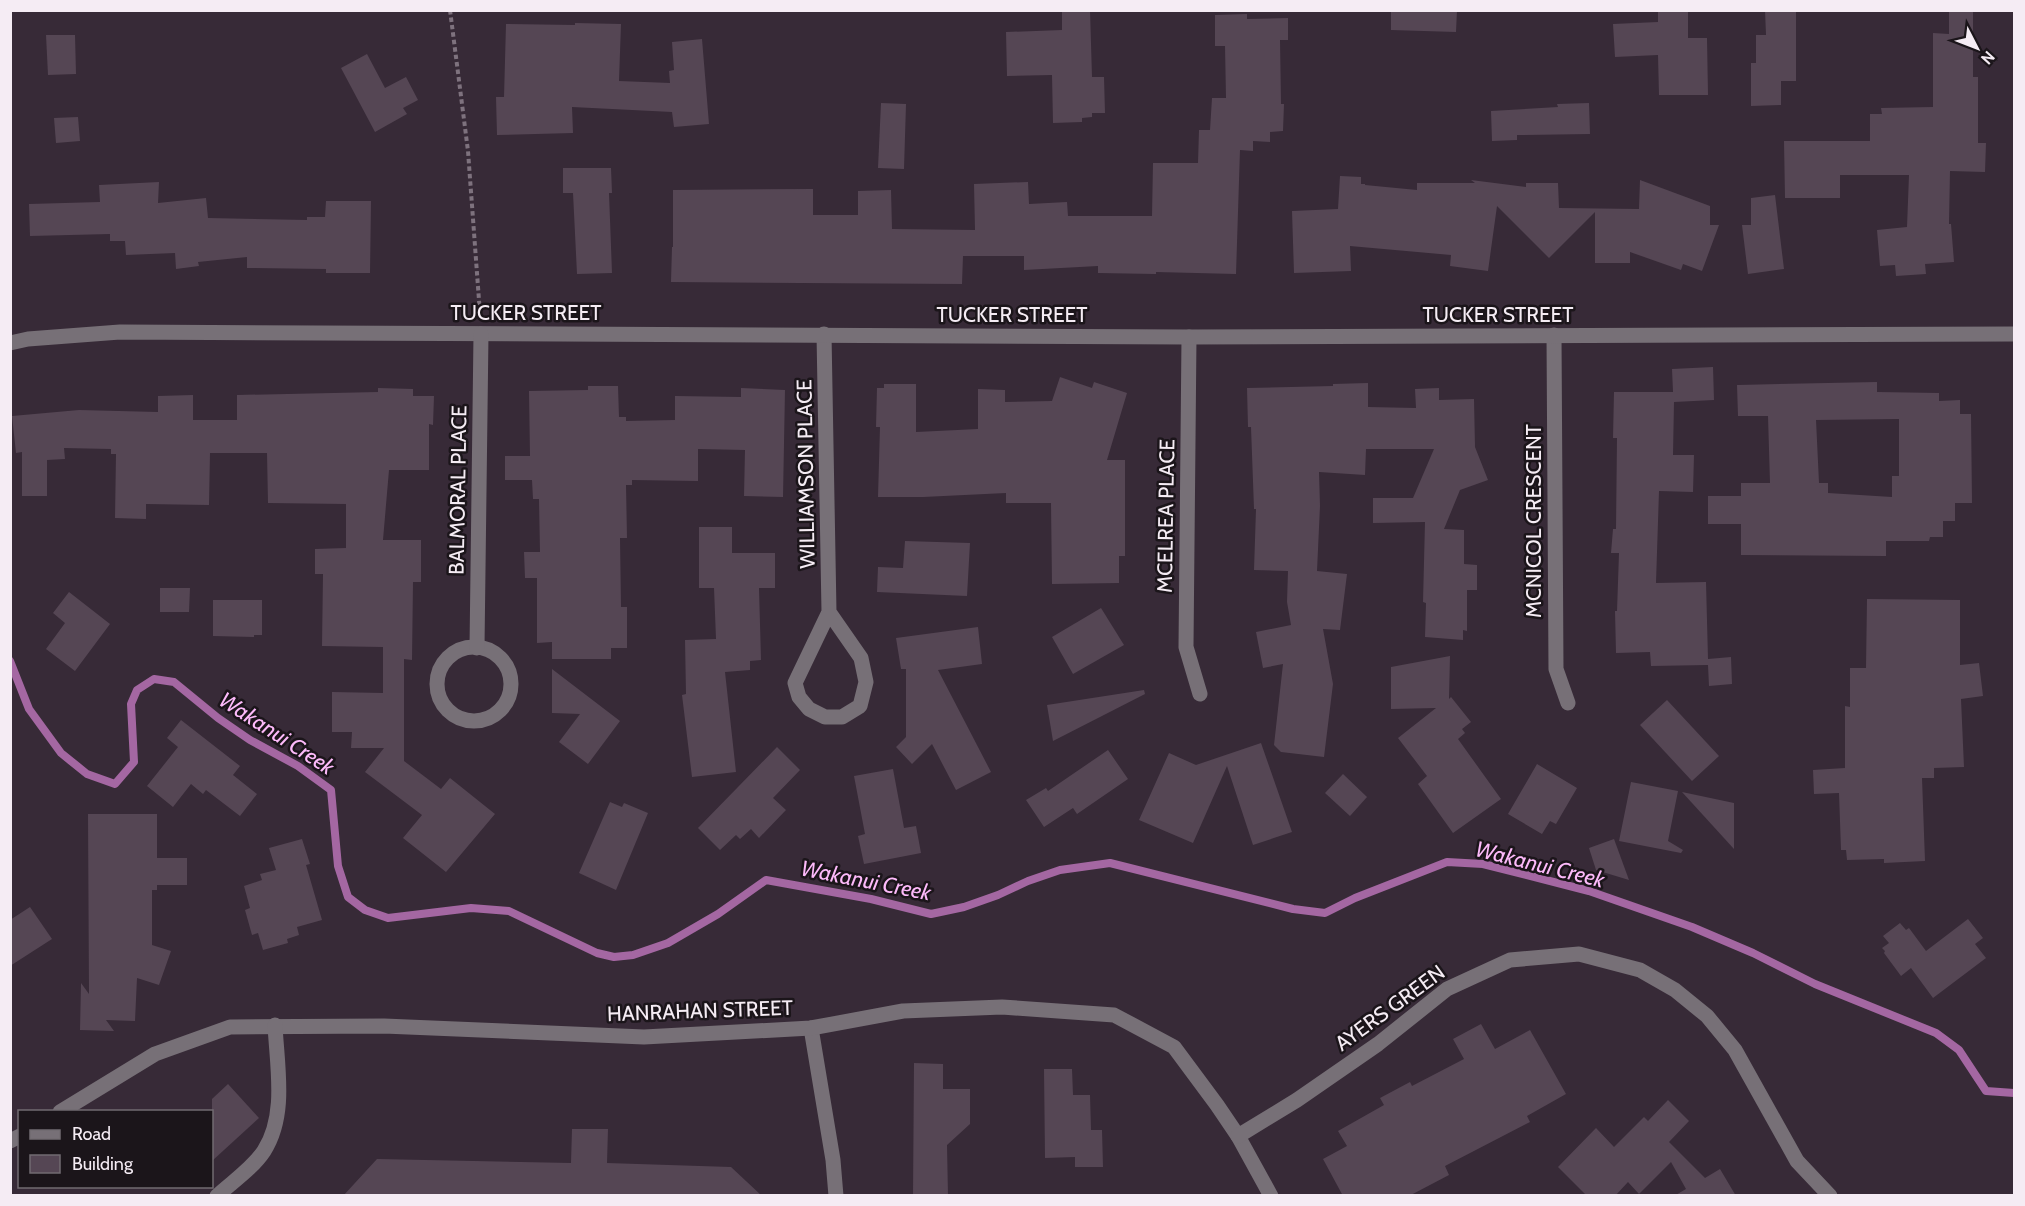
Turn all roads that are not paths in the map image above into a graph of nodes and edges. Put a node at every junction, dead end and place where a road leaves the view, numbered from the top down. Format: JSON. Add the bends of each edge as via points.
{"nodes":[{"id":1,"x":481,"y":334,"type":"junction"},
{"id":2,"x":824,"y":334,"type":"junction"},
{"id":3,"x":2014,"y":334,"type":"edge"},
{"id":4,"x":1554,"y":336,"type":"junction"},
{"id":5,"x":1189,"y":337,"type":"junction"},
{"id":6,"x":10,"y":343,"type":"edge"},
{"id":7,"x":830,"y":612,"type":"junction"},
{"id":8,"x":477,"y":648,"type":"junction"},
{"id":9,"x":1200,"y":694,"type":"dead end"},
{"id":10,"x":1568,"y":703,"type":"dead end"},
{"id":11,"x":275,"y":1025,"type":"junction"},
{"id":12,"x":811,"y":1028,"type":"junction"},
{"id":13,"x":63,"y":1110,"type":"edge"},
{"id":14,"x":1238,"y":1136,"type":"junction"},
{"id":15,"x":217,"y":1196,"type":"edge"},
{"id":16,"x":836,"y":1196,"type":"edge"},
{"id":17,"x":1271,"y":1196,"type":"edge"},
{"id":18,"x":1830,"y":1196,"type":"edge"}],
"edges":[{"from":1,"to":2,"type":"street","name":"TUCKER STREET"},
{"from":1,"to":6,"type":"street","name":"TUCKER STREET","via":[[120,332]]},
{"from":1,"to":8,"type":"street","name":"BALMORAL PLACE"},
{"from":2,"to":5,"type":"street","name":"TUCKER STREET"},
{"from":2,"to":7,"type":"street","name":"WILLIAMSON PLACE"},
{"from":3,"to":4,"type":"street","name":"TUCKER STREET"},
{"from":4,"to":5,"type":"street","name":"TUCKER STREET"},
{"from":4,"to":10,"type":"street","name":"MCNICOL CRESCENT","via":[[1556,669]]},
{"from":5,"to":9,"type":"street","name":"MCELREA PLACE","via":[[1186,647]]},
{"from":7,"to":7,"type":"street","name":"WILLIAMSON PLACE","via":[[861,658],[866,682],[860,706],[842,717],[825,717],[809,709],[799,697],[795,683]]},
{"from":8,"to":8,"type":"street","via":[[499,657],[511,678],[507,702],[499,712],[477,721],[465,720],[445,707],[437,684],[445,662],[465,649]]},
{"from":11,"to":12,"type":"street","name":"HANRAHAN STREET","via":[[644,1037]]},
{"from":11,"to":13,"type":"street","name":"HANRAHAN STREET","via":[[230,1027],[155,1054]]},
{"from":11,"to":15,"type":"street","via":[[278,1109],[274,1131],[263,1153]]},
{"from":12,"to":14,"type":"street","name":"HANRAHAN STREET","via":[[903,1011],[1002,1006],[1114,1015],[1174,1047]]},
{"from":12,"to":16,"type":"street"},
{"from":14,"to":17,"type":"street","name":"HANRAHAN STREET"},
{"from":14,"to":18,"type":"street","name":"AYERS GREEN","via":[[1378,1044],[1447,989],[1510,960],[1579,954],[1640,970],[1675,990],[1707,1016],[1735,1050],[1797,1161]]}]}
